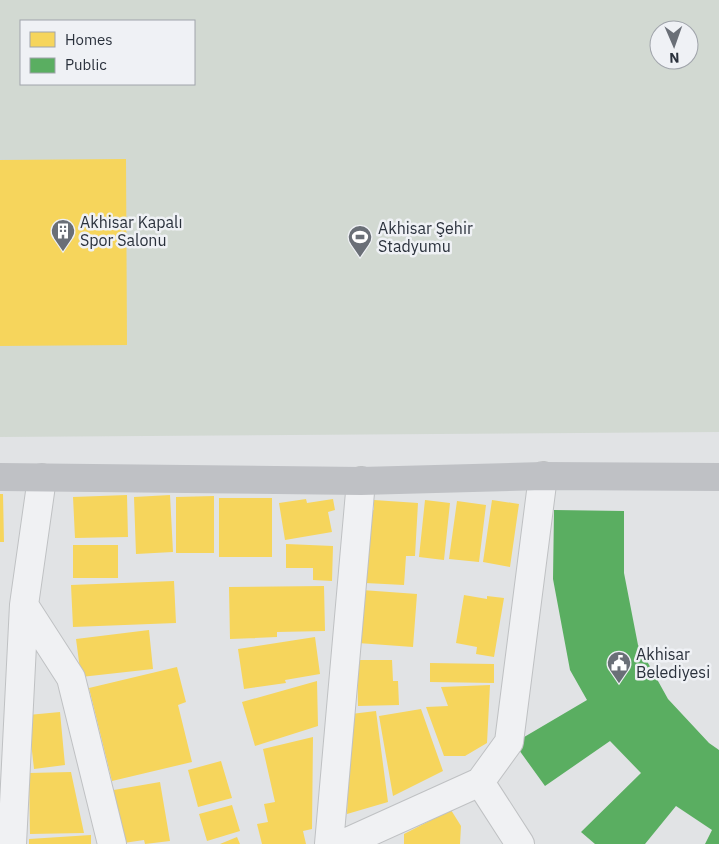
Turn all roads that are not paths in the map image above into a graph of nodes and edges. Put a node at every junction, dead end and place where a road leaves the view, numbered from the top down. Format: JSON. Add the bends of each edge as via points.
{"nodes":[{"id":1,"x":542,"y":476,"type":"junction"},
{"id":2,"x":0,"y":477,"type":"edge"},
{"id":3,"x":719,"y":477,"type":"edge"},
{"id":4,"x":42,"y":478,"type":"junction"},
{"id":5,"x":361,"y":481,"type":"junction"},
{"id":6,"x":24,"y":605,"type":"junction"},
{"id":7,"x":480,"y":782,"type":"junction"},
{"id":8,"x":12,"y":844,"type":"edge"},
{"id":9,"x":112,"y":844,"type":"edge"},
{"id":10,"x":330,"y":844,"type":"edge"},
{"id":11,"x":342,"y":844,"type":"edge"},
{"id":12,"x":520,"y":844,"type":"edge"}],
"edges":[{"from":1,"to":3,"type":"street"},
{"from":1,"to":5,"type":"street"},
{"from":1,"to":7,"type":"street","via":[[509,742]]},
{"from":2,"to":4,"type":"street"},
{"from":4,"to":5,"type":"street"},
{"from":4,"to":6,"type":"street"},
{"from":5,"to":10,"type":"street"},
{"from":6,"to":8,"type":"street"},
{"from":6,"to":9,"type":"street","via":[[71,678]]},
{"from":7,"to":11,"type":"street"},
{"from":7,"to":12,"type":"street"}]}
